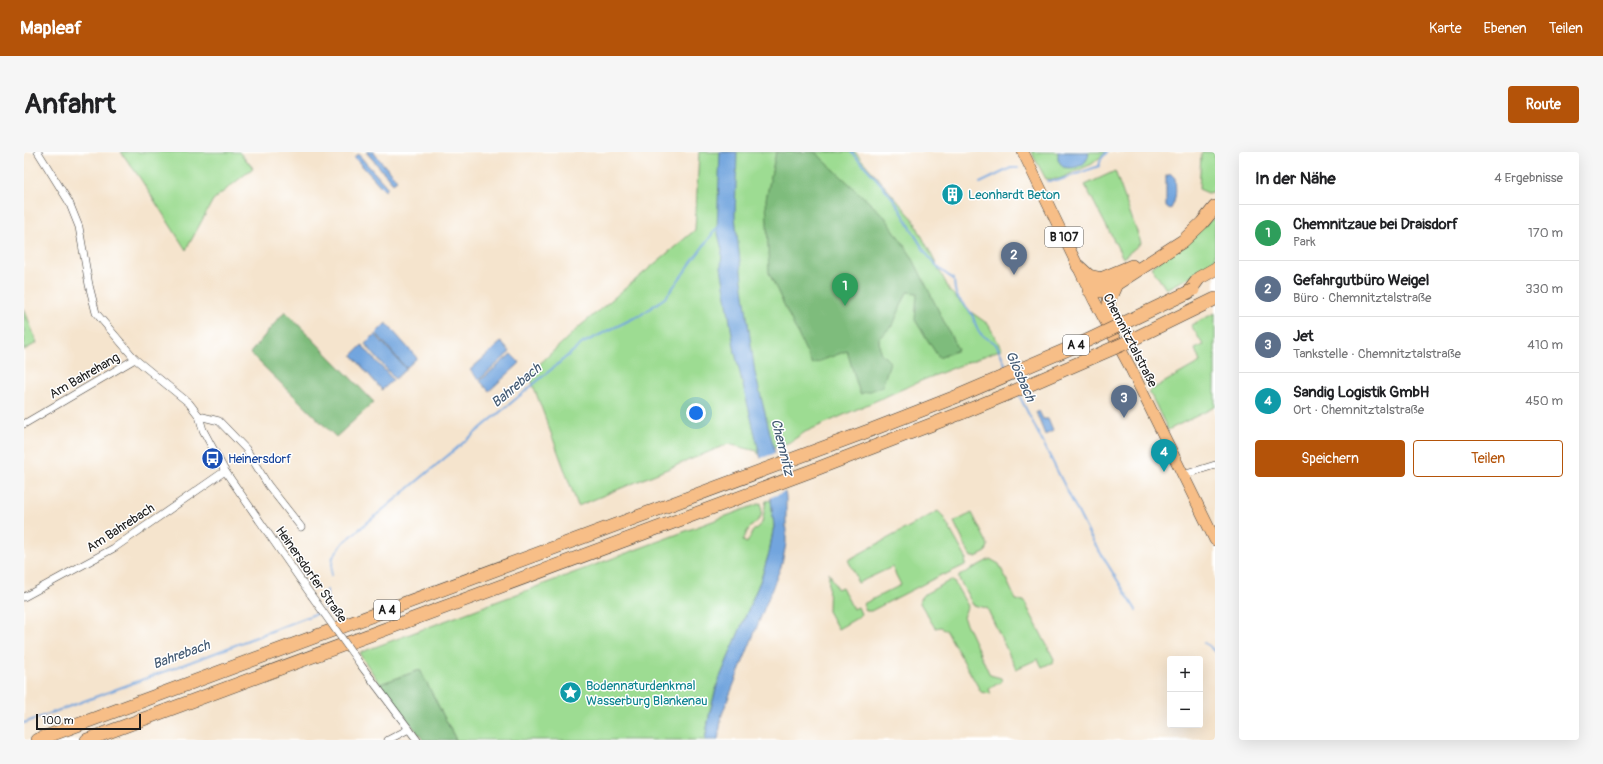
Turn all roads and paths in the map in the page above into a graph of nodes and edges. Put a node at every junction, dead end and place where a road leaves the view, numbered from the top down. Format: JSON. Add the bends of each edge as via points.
{"nodes":[{"id":1,"x":38,"y":152,"type":"edge"},
{"id":2,"x":1023,"y":152,"type":"edge"},
{"id":3,"x":1215,"y":207,"type":"edge"},
{"id":4,"x":1157,"y":256,"type":"junction"},
{"id":5,"x":1078,"y":266,"type":"junction"},
{"id":6,"x":1215,"y":269,"type":"edge"},
{"id":7,"x":1102,"y":279,"type":"junction"},
{"id":8,"x":1215,"y":279,"type":"edge"},
{"id":9,"x":1116,"y":284,"type":"junction"},
{"id":10,"x":1090,"y":290,"type":"junction"},
{"id":11,"x":1191,"y":290,"type":"junction"},
{"id":12,"x":1215,"y":299,"type":"edge"},
{"id":13,"x":1110,"y":329,"type":"junction"},
{"id":14,"x":135,"y":359,"type":"junction"},
{"id":15,"x":199,"y":416,"type":"junction"},
{"id":16,"x":24,"y":424,"type":"edge"},
{"id":17,"x":1215,"y":465,"type":"edge"},
{"id":18,"x":225,"y":471,"type":"junction"},
{"id":19,"x":1183,"y":475,"type":"junction"},
{"id":20,"x":302,"y":528,"type":"dead end"},
{"id":21,"x":1215,"y":540,"type":"edge"},
{"id":22,"x":24,"y":597,"type":"edge"},
{"id":23,"x":409,"y":729,"type":"junction"},
{"id":24,"x":37,"y":740,"type":"edge"},
{"id":25,"x":86,"y":740,"type":"edge"},
{"id":26,"x":388,"y":740,"type":"edge"},
{"id":27,"x":417,"y":740,"type":"edge"}],
"edges":[{"from":1,"to":14,"type":"street","name":"Heinersdorfer Straße","via":[[70,202],[79,226],[96,313]]},
{"from":2,"to":5,"type":"main road","name":"Chemnitztalstraße","number":"B 107"},
{"from":3,"to":4,"type":"highway","via":[[1194,231],[1174,247]]},
{"from":4,"to":7,"type":"highway"},
{"from":4,"to":9,"type":"highway"},
{"from":5,"to":7,"type":"highway","via":[[1089,276]]},
{"from":5,"to":10,"type":"main road","name":"Chemnitztalstraße","number":"B 107"},
{"from":6,"to":11,"type":"highway","via":[[1199,278]]},
{"from":7,"to":10,"type":"highway","via":[[1096,281]]},
{"from":8,"to":11,"type":"highway","number":"A 4"},
{"from":9,"to":10,"type":"highway","via":[[1101,291]]},
{"from":9,"to":13,"type":"highway","via":[[1109,300]]},
{"from":10,"to":13,"type":"main road","name":"Chemnitztalstraße","number":"B 107"},
{"from":11,"to":24,"type":"highway","number":"A 4","bridge":true,"via":[[1080,344],[958,396]]},
{"from":12,"to":25,"type":"highway","number":"A 4","bridge":true,"via":[[1088,360],[964,412]]},
{"from":13,"to":19,"type":"main road","name":"Chemnitztalstraße","number":"B 107"},
{"from":14,"to":15,"type":"street","name":"Heinersdorfer Straße","via":[[189,403]]},
{"from":14,"to":16,"type":"street","name":"Am Bahrehang"},
{"from":15,"to":18,"type":"street","name":"Heinersdorfer Straße","via":[[203,430]]},
{"from":15,"to":20,"type":"street","name":"Heinersdorfer Straße","via":[[219,421],[246,449],[268,485]]},
{"from":17,"to":19,"type":"street"},
{"from":18,"to":22,"type":"street","name":"Am Bahrebach","via":[[114,548]]},
{"from":18,"to":23,"type":"street","name":"Heinersdorfer Straße","bridge":true,"via":[[360,664]]},
{"from":19,"to":21,"type":"main road","name":"Chemnitztalstraße","number":"B 107"},
{"from":23,"to":26,"type":"street"},
{"from":23,"to":27,"type":"street","name":"Heinersdorfer Straße"}]}
